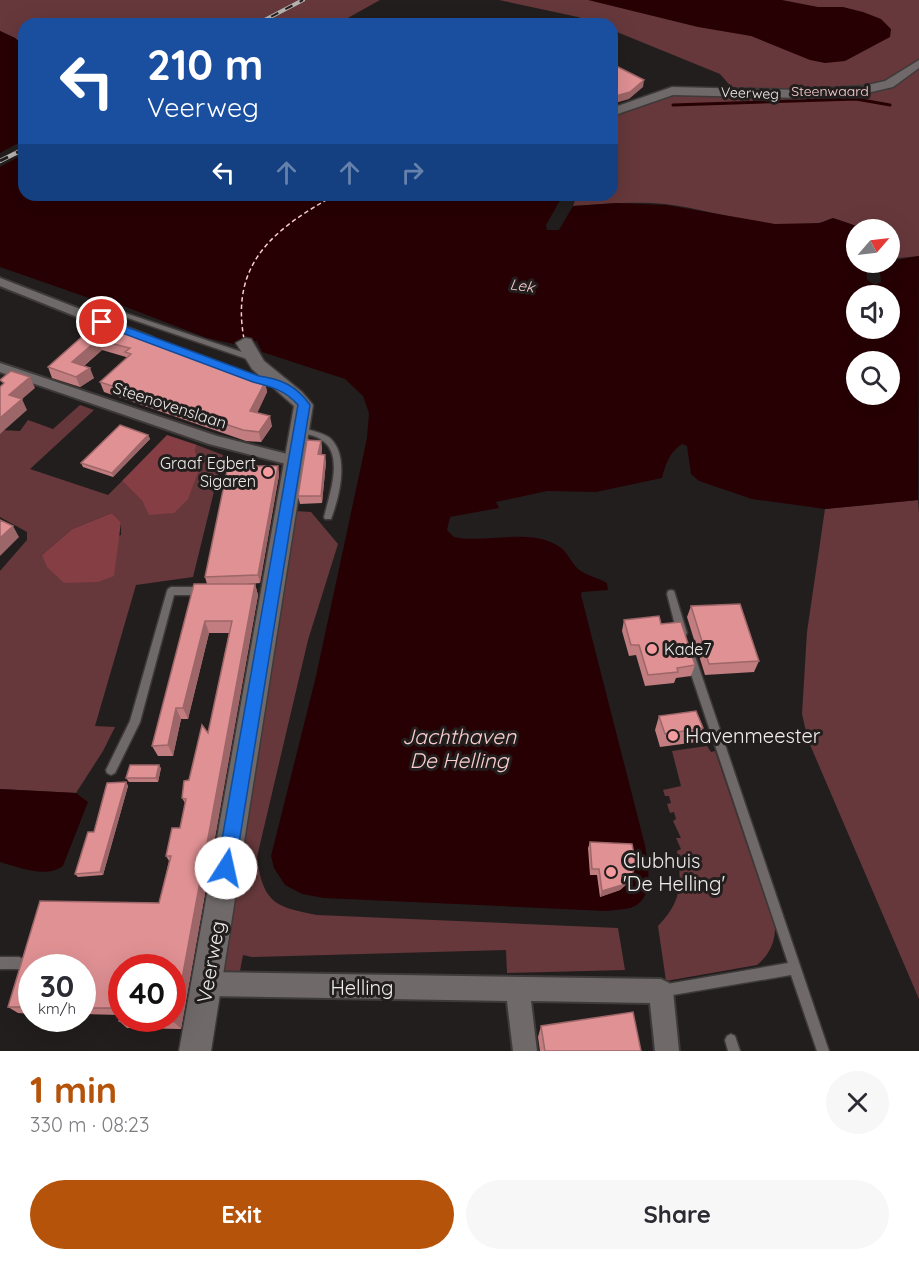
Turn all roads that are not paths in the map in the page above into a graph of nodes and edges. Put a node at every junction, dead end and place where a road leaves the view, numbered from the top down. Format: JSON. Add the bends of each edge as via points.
{"nodes":[{"id":1,"x":919,"y":63,"type":"edge"},
{"id":2,"x":618,"y":110,"type":"edge"},
{"id":3,"x":0,"y":282,"type":"edge"},
{"id":4,"x":102,"y":322,"type":"junction"},
{"id":5,"x":86,"y":336,"type":"edge"},
{"id":6,"x":160,"y":345,"type":"edge"},
{"id":7,"x":248,"y":350,"type":"joint"},
{"id":8,"x":53,"y":365,"type":"edge"},
{"id":9,"x":0,"y":367,"type":"edge"},
{"id":10,"x":246,"y":376,"type":"edge"},
{"id":11,"x":36,"y":379,"type":"junction"},
{"id":12,"x":275,"y":382,"type":"junction"},
{"id":13,"x":298,"y":429,"type":"junction"},
{"id":14,"x":294,"y":461,"type":"junction"},
{"id":15,"x":328,"y":517,"type":"dead end"},
{"id":16,"x":216,"y":591,"type":"edge"},
{"id":17,"x":671,"y":594,"type":"dead end"},
{"id":18,"x":111,"y":770,"type":"dead end"},
{"id":19,"x":0,"y":963,"type":"edge"},
{"id":20,"x":18,"y":963,"type":"edge"},
{"id":21,"x":795,"y":968,"type":"junction"},
{"id":22,"x":207,"y":984,"type":"junction"},
{"id":23,"x":517,"y":988,"type":"junction"},
{"id":24,"x":661,"y":991,"type":"junction"},
{"id":25,"x":195,"y":1051,"type":"edge"},
{"id":26,"x":525,"y":1051,"type":"edge"},
{"id":27,"x":667,"y":1051,"type":"edge"},
{"id":28,"x":823,"y":1051,"type":"edge"}],
"edges":[{"from":1,"to":2,"type":"street","name":"Veerweg","via":[[889,84],[863,90],[672,91]]},
{"from":3,"to":4,"type":"street"},
{"from":4,"to":5,"type":"street"},
{"from":4,"to":6,"type":"street"},
{"from":4,"to":7,"type":"lane","via":[[122,314]]},
{"from":7,"to":12,"type":"street","name":"Veerweg","via":[[261,371]]},
{"from":8,"to":11,"type":"street"},
{"from":9,"to":11,"type":"street","name":"Steenovenslaan"},
{"from":10,"to":12,"type":"street","name":"Veerweg"},
{"from":11,"to":14,"type":"street","name":"Steenovenslaan","via":[[214,440]]},
{"from":12,"to":13,"type":"street","name":"Veerweg","via":[[294,393],[304,405]]},
{"from":13,"to":14,"type":"street","name":"Veerweg"},
{"from":13,"to":15,"type":"lane","via":[[324,438],[335,451],[338,465]]},
{"from":14,"to":22,"type":"street","name":"Veerweg","via":[[267,590]]},
{"from":16,"to":18,"type":"lane","via":[[171,591],[135,722]]},
{"from":17,"to":21,"type":"lane"},
{"from":19,"to":20,"type":"lane"},
{"from":21,"to":24,"type":"lane"},
{"from":21,"to":28,"type":"lane"},
{"from":22,"to":23,"type":"street","name":"Helling"},
{"from":22,"to":25,"type":"street","name":"Veerweg"},
{"from":23,"to":24,"type":"street","name":"Helling"},
{"from":23,"to":26,"type":"street"},
{"from":24,"to":27,"type":"street"}]}
